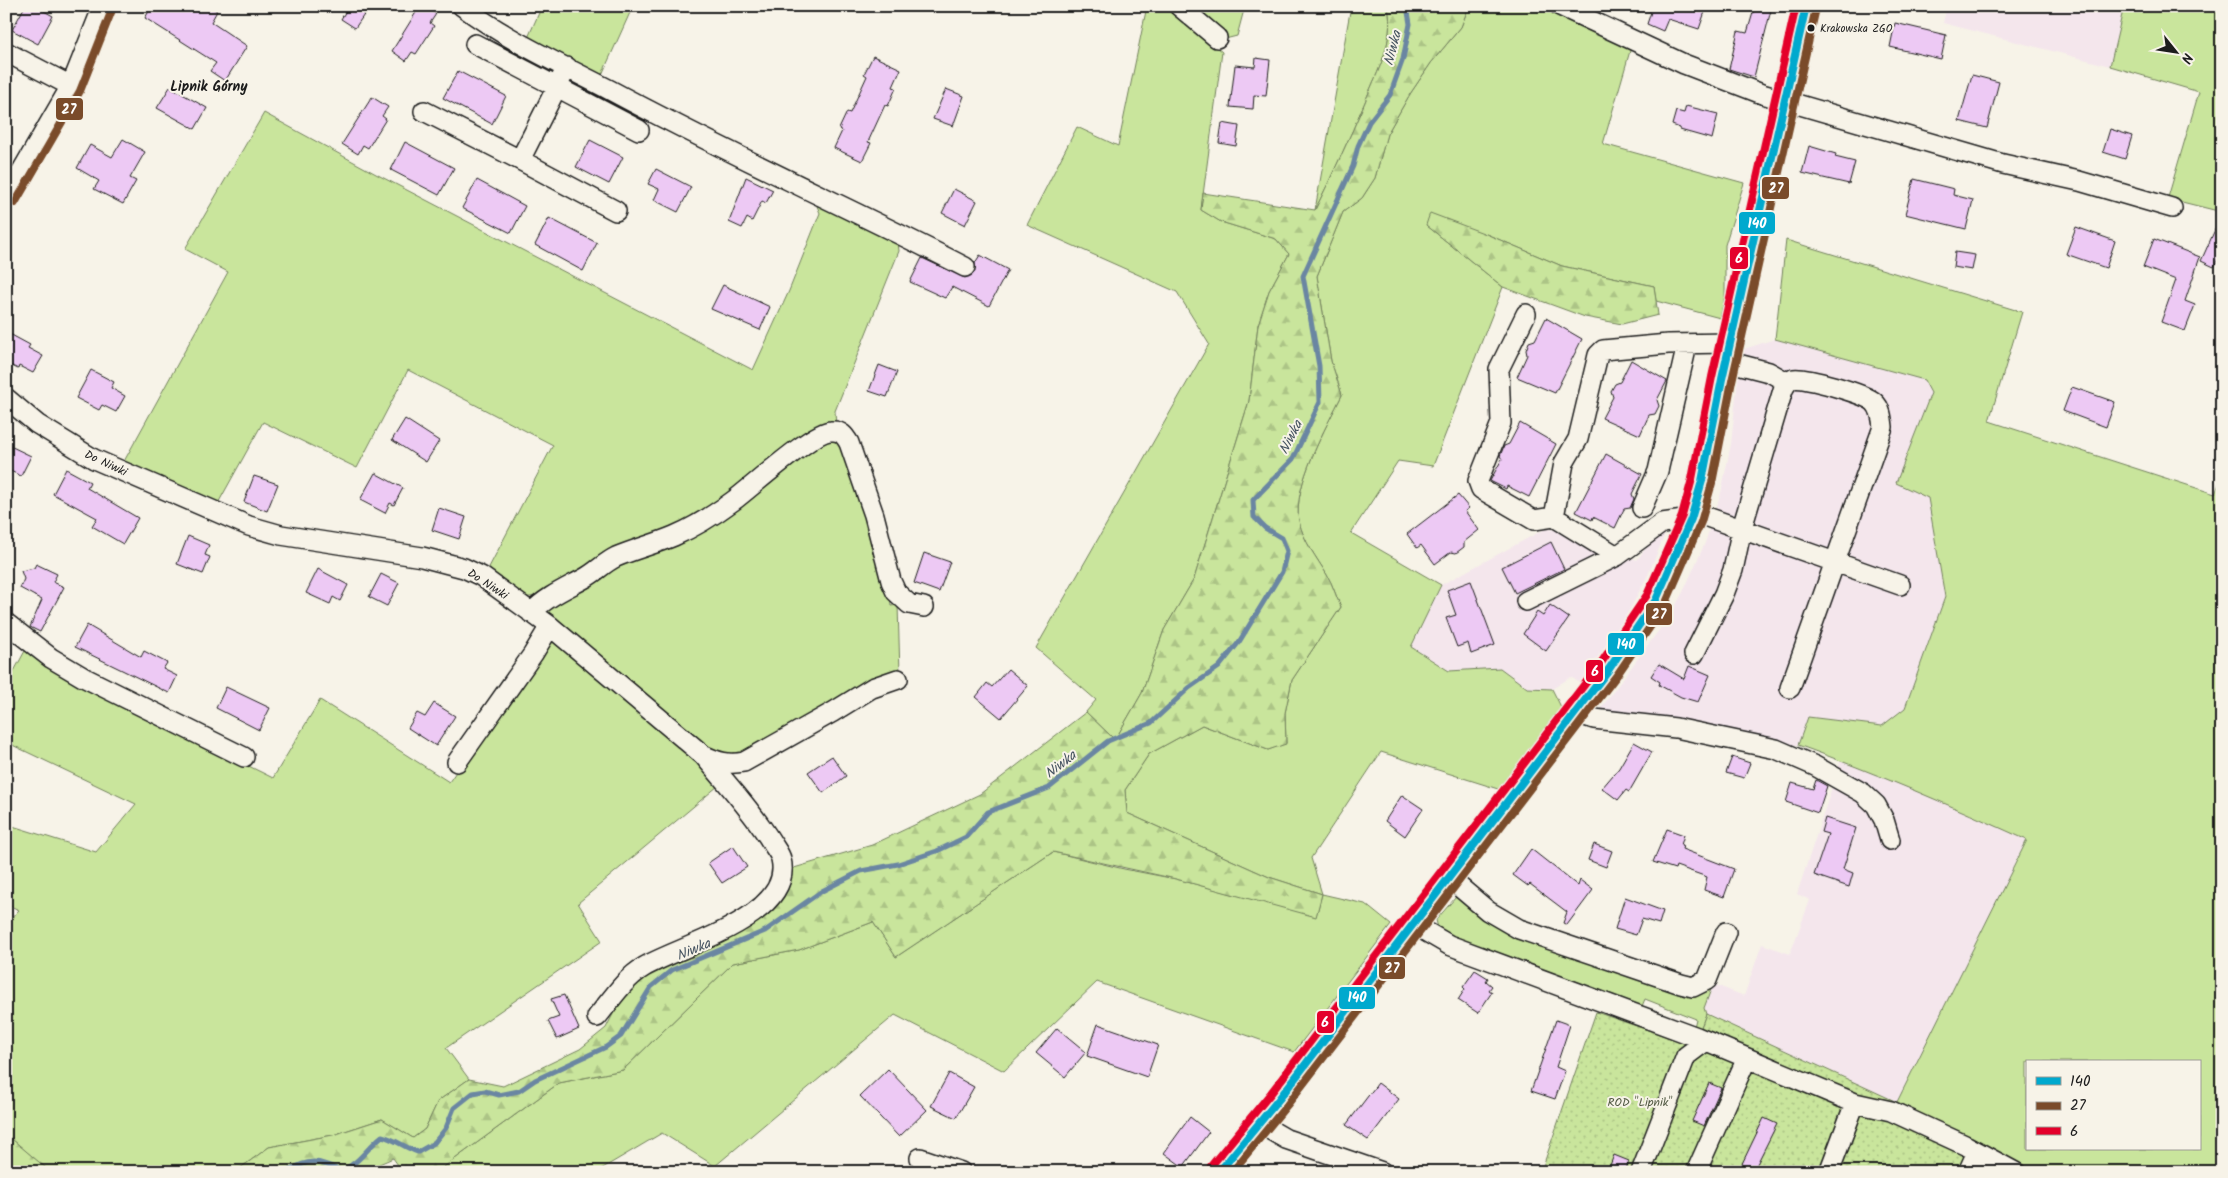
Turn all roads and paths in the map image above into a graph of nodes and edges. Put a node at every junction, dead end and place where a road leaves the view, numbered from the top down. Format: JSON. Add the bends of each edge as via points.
{"nodes":[{"id":1,"x":103,"y":6,"type":"edge"},
{"id":2,"x":462,"y":6,"type":"edge"},
{"id":3,"x":1179,"y":6,"type":"edge"},
{"id":4,"x":1560,"y":6,"type":"edge"},
{"id":5,"x":1806,"y":6,"type":"edge"},
{"id":6,"x":1218,"y":38,"type":"dead end"},
{"id":7,"x":475,"y":44,"type":"dead end"},
{"id":8,"x":6,"y":52,"type":"edge"},
{"id":9,"x":566,"y":67,"type":"junction"},
{"id":10,"x":70,"y":86,"type":"junction"},
{"id":11,"x":558,"y":87,"type":"junction"},
{"id":12,"x":1785,"y":100,"type":"junction"},
{"id":13,"x":424,"y":111,"type":"dead end"},
{"id":14,"x":639,"y":130,"type":"dead end"},
{"id":15,"x":520,"y":160,"type":"junction"},
{"id":16,"x":6,"y":198,"type":"edge"},
{"id":17,"x":2172,"y":208,"type":"dead end"},
{"id":18,"x":616,"y":211,"type":"dead end"},
{"id":19,"x":966,"y":267,"type":"dead end"},
{"id":20,"x":1526,"y":314,"type":"dead end"},
{"id":21,"x":1687,"y":345,"type":"junction"},
{"id":22,"x":1728,"y":352,"type":"junction"},
{"id":23,"x":1787,"y":382,"type":"junction"},
{"id":24,"x":6,"y":398,"type":"edge"},
{"id":25,"x":1642,"y":508,"type":"dead end"},
{"id":26,"x":1692,"y":516,"type":"junction"},
{"id":27,"x":1554,"y":518,"type":"junction"},
{"id":28,"x":1742,"y":528,"type":"junction"},
{"id":29,"x":1617,"y":556,"type":"junction"},
{"id":30,"x":1836,"y":561,"type":"junction"},
{"id":31,"x":1900,"y":584,"type":"dead end"},
{"id":32,"x":1526,"y":601,"type":"dead end"},
{"id":33,"x":924,"y":607,"type":"dead end"},
{"id":34,"x":530,"y":613,"type":"junction"},
{"id":35,"x":6,"y":623,"type":"edge"},
{"id":36,"x":550,"y":626,"type":"junction"},
{"id":37,"x":1694,"y":654,"type":"dead end"},
{"id":38,"x":898,"y":679,"type":"dead end"},
{"id":39,"x":1790,"y":688,"type":"dead end"},
{"id":40,"x":1575,"y":713,"type":"junction"},
{"id":41,"x":703,"y":755,"type":"junction"},
{"id":42,"x":244,"y":757,"type":"dead end"},
{"id":43,"x":456,"y":762,"type":"dead end"},
{"id":44,"x":1890,"y":840,"type":"dead end"},
{"id":45,"x":1449,"y":878,"type":"junction"},
{"id":46,"x":1413,"y":924,"type":"junction"},
{"id":47,"x":1726,"y":932,"type":"dead end"},
{"id":48,"x":597,"y":1017,"type":"dead end"},
{"id":49,"x":1706,"y":1041,"type":"junction"},
{"id":50,"x":1747,"y":1058,"type":"junction"},
{"id":51,"x":1855,"y":1103,"type":"junction"},
{"id":52,"x":1260,"y":1124,"type":"junction"},
{"id":53,"x":1977,"y":1152,"type":"junction"},
{"id":54,"x":920,"y":1158,"type":"dead end"},
{"id":55,"x":961,"y":1172,"type":"edge"},
{"id":56,"x":1219,"y":1172,"type":"edge"},
{"id":57,"x":1382,"y":1172,"type":"edge"},
{"id":58,"x":1641,"y":1172,"type":"edge"},
{"id":59,"x":1696,"y":1172,"type":"edge"},
{"id":60,"x":1829,"y":1172,"type":"edge"},
{"id":61,"x":1968,"y":1172,"type":"edge"},
{"id":62,"x":2015,"y":1172,"type":"edge"}],
"edges":[{"from":1,"to":10,"type":"street"},
{"from":2,"to":9,"type":"street","via":[[493,28]]},
{"from":3,"to":6,"type":"street"},
{"from":4,"to":12,"type":"street","via":[[1684,64]]},
{"from":5,"to":12,"type":"main road"},
{"from":7,"to":11,"type":"street"},
{"from":8,"to":10,"type":"street"},
{"from":9,"to":11,"type":"street"},
{"from":9,"to":19,"type":"street","via":[[742,160]]},
{"from":10,"to":16,"type":"street"},
{"from":11,"to":14,"type":"street"},
{"from":11,"to":15,"type":"street"},
{"from":12,"to":17,"type":"street","via":[[2003,164],[2079,181]]},
{"from":12,"to":22,"type":"main road"},
{"from":13,"to":15,"type":"street"},
{"from":15,"to":18,"type":"street"},
{"from":20,"to":27,"type":"street","via":[[1499,369],[1501,423],[1478,481],[1480,489],[1534,520]]},
{"from":21,"to":22,"type":"street"},
{"from":21,"to":25,"type":"street","via":[[1658,471]]},
{"from":21,"to":27,"type":"street","via":[[1603,350],[1598,355],[1578,439],[1564,463]]},
{"from":22,"to":23,"type":"street"},
{"from":22,"to":26,"type":"main road"},
{"from":23,"to":28,"type":"street"},
{"from":23,"to":30,"type":"street","via":[[1804,379],[1860,395],[1874,401],[1881,412],[1883,427]]},
{"from":24,"to":34,"type":"street","name":"Do Niwki","via":[[37,424],[94,458],[249,526],[281,535],[422,556],[464,568],[481,576]]},
{"from":26,"to":28,"type":"street"},
{"from":26,"to":29,"type":"street","via":[[1662,523]]},
{"from":26,"to":40,"type":"main road","via":[[1656,600]]},
{"from":27,"to":29,"type":"street"},
{"from":28,"to":30,"type":"street"},
{"from":28,"to":37,"type":"street","via":[[1724,594]]},
{"from":29,"to":32,"type":"street"},
{"from":30,"to":31,"type":"street"},
{"from":30,"to":39,"type":"street"},
{"from":33,"to":34,"type":"street","via":[[909,604],[896,592],[849,443],[845,436],[832,430],[810,441],[701,523],[601,565],[588,577],[542,601]]},
{"from":34,"to":36,"type":"street","name":"Do Niwki"},
{"from":35,"to":42,"type":"street","via":[[51,658],[83,677]]},
{"from":36,"to":41,"type":"street","name":"Do Niwki"},
{"from":36,"to":43,"type":"street"},
{"from":38,"to":41,"type":"street","name":"Do Niwki","via":[[872,688],[744,762],[718,762]]},
{"from":40,"to":44,"type":"street","via":[[1594,719],[1676,728],[1776,749],[1815,766],[1863,794],[1876,805]]},
{"from":40,"to":45,"type":"main road"},
{"from":41,"to":48,"type":"street","via":[[766,833],[781,858],[782,876],[770,899],[752,914],[643,967],[622,986]]},
{"from":45,"to":46,"type":"main road"},
{"from":45,"to":47,"type":"street","via":[[1488,910],[1519,929],[1693,987],[1707,980]]},
{"from":46,"to":49,"type":"street","via":[[1449,945]]},
{"from":46,"to":52,"type":"main road"},
{"from":49,"to":50,"type":"street"},
{"from":49,"to":58,"type":"street","via":[[1686,1056]]},
{"from":50,"to":51,"type":"street"},
{"from":50,"to":59,"type":"street"},
{"from":51,"to":53,"type":"street","via":[[1891,1111]]},
{"from":51,"to":60,"type":"street"},
{"from":52,"to":56,"type":"main road"},
{"from":52,"to":57,"type":"street","via":[[1286,1139]]},
{"from":53,"to":61,"type":"street"},
{"from":53,"to":62,"type":"street"},
{"from":54,"to":55,"type":"street"}]}
